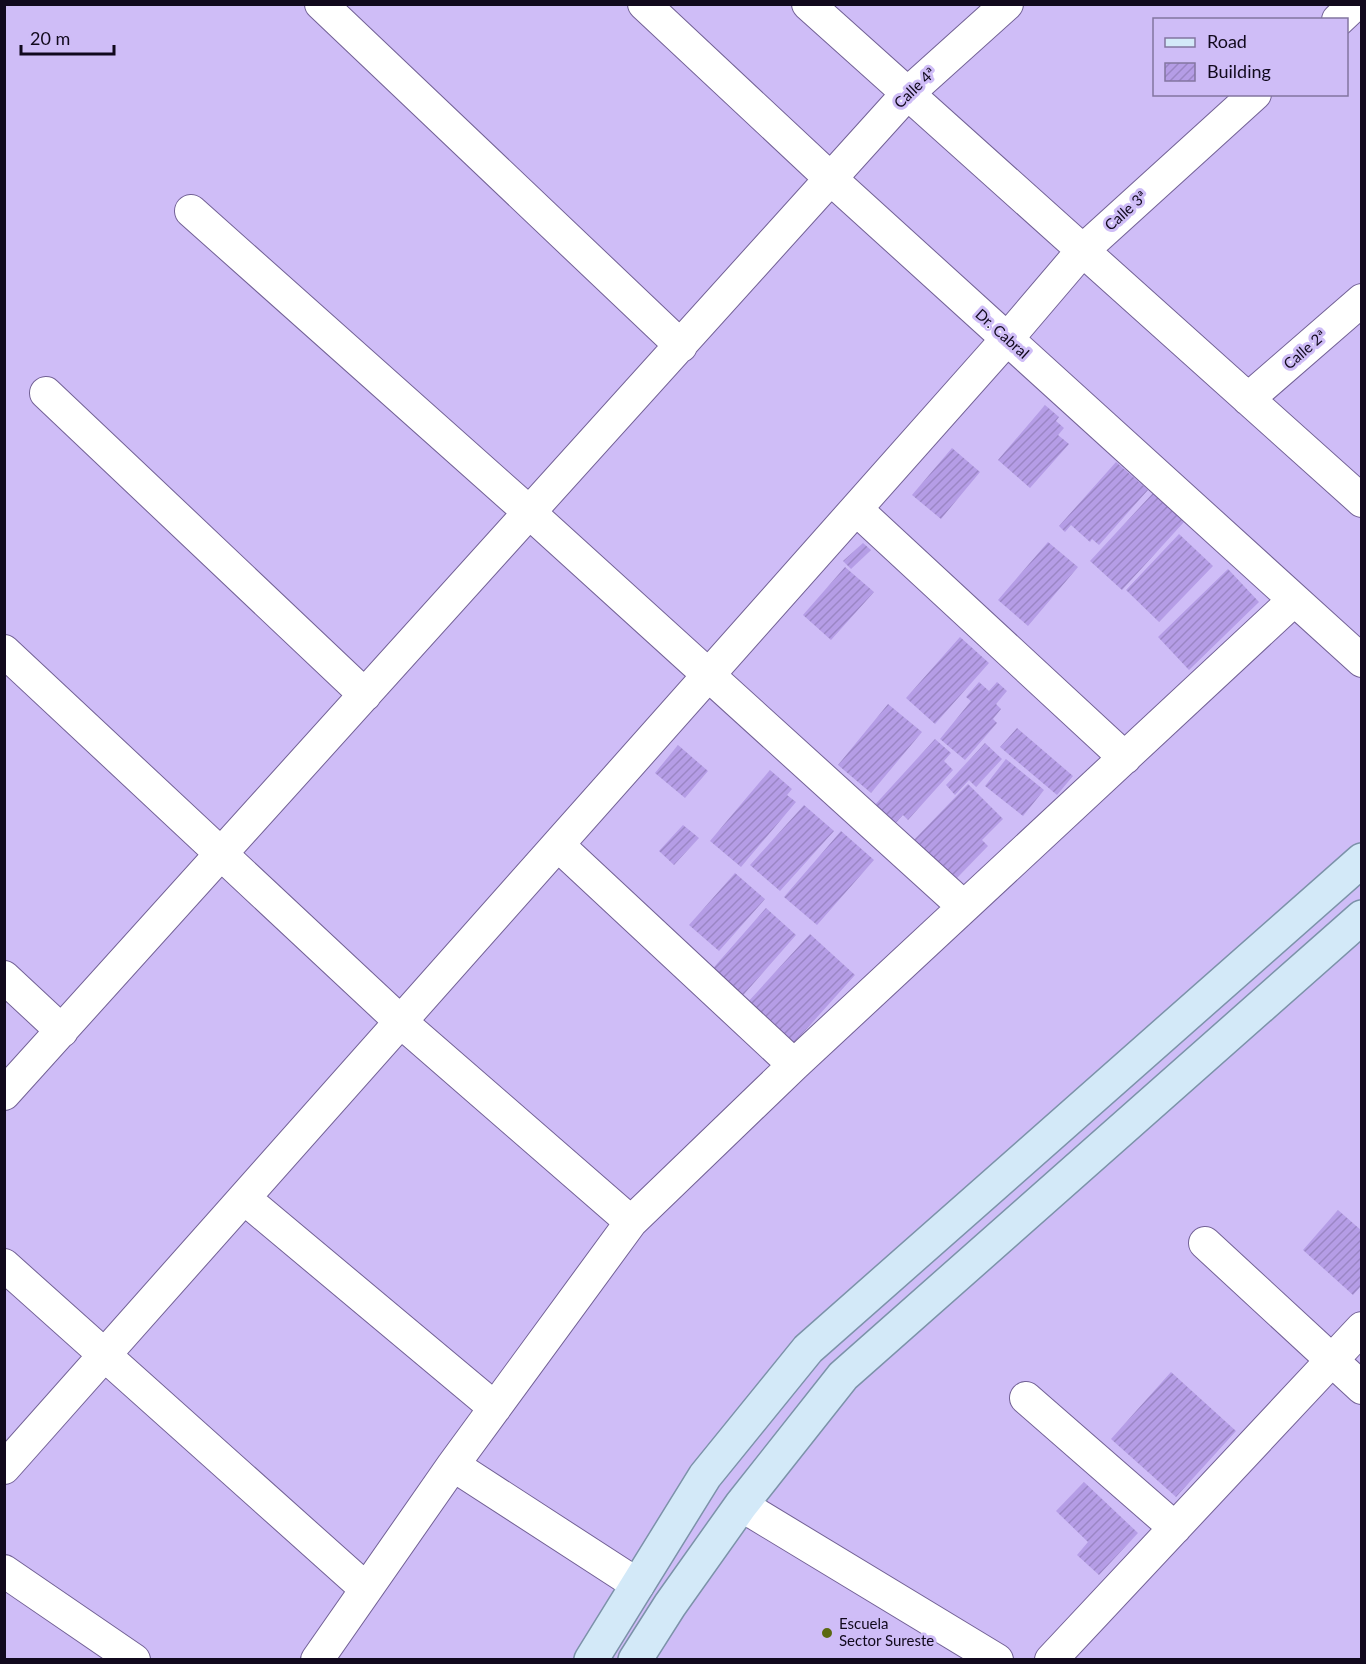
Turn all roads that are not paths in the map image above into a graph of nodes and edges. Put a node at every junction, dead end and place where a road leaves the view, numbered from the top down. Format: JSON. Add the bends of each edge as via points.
{"nodes":[{"id":1,"x":321,"y":4,"type":"edge"},
{"id":2,"x":644,"y":4,"type":"edge"},
{"id":3,"x":807,"y":4,"type":"edge"},
{"id":4,"x":1007,"y":4,"type":"edge"},
{"id":5,"x":1355,"y":4,"type":"edge"},
{"id":6,"x":1340,"y":18,"type":"edge"},
{"id":7,"x":907,"y":94,"type":"junction"},
{"id":8,"x":1253,"y":96,"type":"edge"},
{"id":9,"x":831,"y":179,"type":"junction"},
{"id":10,"x":191,"y":211,"type":"dead end"},
{"id":11,"x":1082,"y":250,"type":"junction"},
{"id":12,"x":1362,"y":300,"type":"edge"},
{"id":13,"x":1007,"y":339,"type":"junction"},
{"id":14,"x":681,"y":346,"type":"junction"},
{"id":15,"x":46,"y":393,"type":"dead end"},
{"id":16,"x":1248,"y":399,"type":"junction"},
{"id":17,"x":1362,"y":501,"type":"edge"},
{"id":18,"x":856,"y":509,"type":"junction"},
{"id":19,"x":530,"y":513,"type":"junction"},
{"id":20,"x":1294,"y":600,"type":"junction"},
{"id":21,"x":1356,"y":646,"type":"edge"},
{"id":22,"x":4,"y":651,"type":"edge"},
{"id":23,"x":708,"y":675,"type":"junction"},
{"id":24,"x":365,"y":695,"type":"junction"},
{"id":25,"x":1125,"y":758,"type":"junction"},
{"id":26,"x":558,"y":845,"type":"junction"},
{"id":27,"x":222,"y":855,"type":"junction"},
{"id":28,"x":1362,"y":860,"type":"edge"},
{"id":29,"x":964,"y":907,"type":"junction"},
{"id":30,"x":1362,"y":917,"type":"edge"},
{"id":31,"x":4,"y":977,"type":"edge"},
{"id":32,"x":401,"y":1022,"type":"junction"},
{"id":33,"x":62,"y":1031,"type":"junction"},
{"id":34,"x":794,"y":1065,"type":"junction"},
{"id":35,"x":4,"y":1094,"type":"edge"},
{"id":36,"x":244,"y":1198,"type":"junction"},
{"id":37,"x":631,"y":1222,"type":"junction"},
{"id":38,"x":1205,"y":1243,"type":"dead end"},
{"id":39,"x":4,"y":1265,"type":"edge"},
{"id":40,"x":1362,"y":1328,"type":"edge"},
{"id":41,"x":105,"y":1355,"type":"junction"},
{"id":42,"x":1331,"y":1360,"type":"junction"},
{"id":43,"x":1362,"y":1388,"type":"edge"},
{"id":44,"x":1026,"y":1398,"type":"dead end"},
{"id":45,"x":495,"y":1408,"type":"junction"},
{"id":46,"x":453,"y":1465,"type":"junction"},
{"id":47,"x":4,"y":1468,"type":"edge"},
{"id":48,"x":741,"y":1505,"type":"junction"},
{"id":49,"x":1174,"y":1527,"type":"junction"},
{"id":50,"x":4,"y":1571,"type":"edge"},
{"id":51,"x":638,"y":1585,"type":"junction"},
{"id":52,"x":365,"y":1588,"type":"junction"},
{"id":53,"x":135,"y":1659,"type":"edge"},
{"id":54,"x":317,"y":1659,"type":"edge"},
{"id":55,"x":591,"y":1659,"type":"edge"},
{"id":56,"x":635,"y":1659,"type":"edge"},
{"id":57,"x":997,"y":1659,"type":"edge"},
{"id":58,"x":1051,"y":1659,"type":"edge"}],
"edges":[{"from":1,"to":14,"type":"street"},
{"from":2,"to":9,"type":"street","name":"Dr. Cabral"},
{"from":3,"to":7,"type":"street"},
{"from":4,"to":7,"type":"street","name":"Calle 4ª"},
{"from":5,"to":6,"type":"street"},
{"from":7,"to":9,"type":"street","name":"Calle 4ª"},
{"from":7,"to":11,"type":"street"},
{"from":8,"to":11,"type":"street","name":"Calle 3ª"},
{"from":9,"to":13,"type":"street","name":"Dr. Cabral"},
{"from":9,"to":14,"type":"street","name":"Calle 4ª"},
{"from":10,"to":19,"type":"street"},
{"from":11,"to":13,"type":"street","name":"Calle 3ª"},
{"from":11,"to":16,"type":"street"},
{"from":12,"to":16,"type":"street","name":"Calle 2ª"},
{"from":13,"to":18,"type":"street","name":"Calle 3ª"},
{"from":13,"to":20,"type":"street","name":"Dr. Cabral"},
{"from":14,"to":19,"type":"street","name":"Calle 4ª"},
{"from":15,"to":24,"type":"street"},
{"from":16,"to":17,"type":"street"},
{"from":18,"to":23,"type":"street","name":"Calle 3ª"},
{"from":18,"to":25,"type":"street"},
{"from":19,"to":23,"type":"street"},
{"from":19,"to":24,"type":"street","name":"Calle 4ª"},
{"from":20,"to":21,"type":"street","name":"Dr. Cabral"},
{"from":20,"to":25,"type":"street"},
{"from":22,"to":27,"type":"street"},
{"from":23,"to":26,"type":"street","name":"Calle 3ª"},
{"from":23,"to":29,"type":"street"},
{"from":24,"to":27,"type":"street","name":"Calle 4ª"},
{"from":25,"to":29,"type":"street"},
{"from":26,"to":32,"type":"street","name":"Calle 3ª"},
{"from":26,"to":34,"type":"street"},
{"from":27,"to":32,"type":"street"},
{"from":27,"to":33,"type":"street","name":"Calle 4ª"},
{"from":28,"to":51,"type":"main road","via":[[808,1349],[705,1476]]},
{"from":29,"to":34,"type":"street"},
{"from":30,"to":48,"type":"main road","via":[[843,1376]]},
{"from":31,"to":33,"type":"street"},
{"from":32,"to":36,"type":"street","name":"Calle 3ª"},
{"from":32,"to":37,"type":"street"},
{"from":33,"to":35,"type":"street","name":"Calle 4ª"},
{"from":34,"to":37,"type":"street"},
{"from":36,"to":41,"type":"street","name":"Calle 3ª"},
{"from":36,"to":45,"type":"street"},
{"from":37,"to":45,"type":"street"},
{"from":38,"to":42,"type":"street"},
{"from":39,"to":41,"type":"street"},
{"from":40,"to":42,"type":"street"},
{"from":41,"to":47,"type":"street","name":"Calle 3ª"},
{"from":41,"to":52,"type":"street"},
{"from":42,"to":43,"type":"street"},
{"from":42,"to":49,"type":"street"},
{"from":44,"to":49,"type":"street"},
{"from":45,"to":46,"type":"street"},
{"from":46,"to":51,"type":"street"},
{"from":46,"to":52,"type":"street"},
{"from":48,"to":56,"type":"main road"},
{"from":48,"to":57,"type":"street"},
{"from":49,"to":58,"type":"street"},
{"from":50,"to":53,"type":"street"},
{"from":51,"to":55,"type":"main road"},
{"from":52,"to":54,"type":"street"}]}
